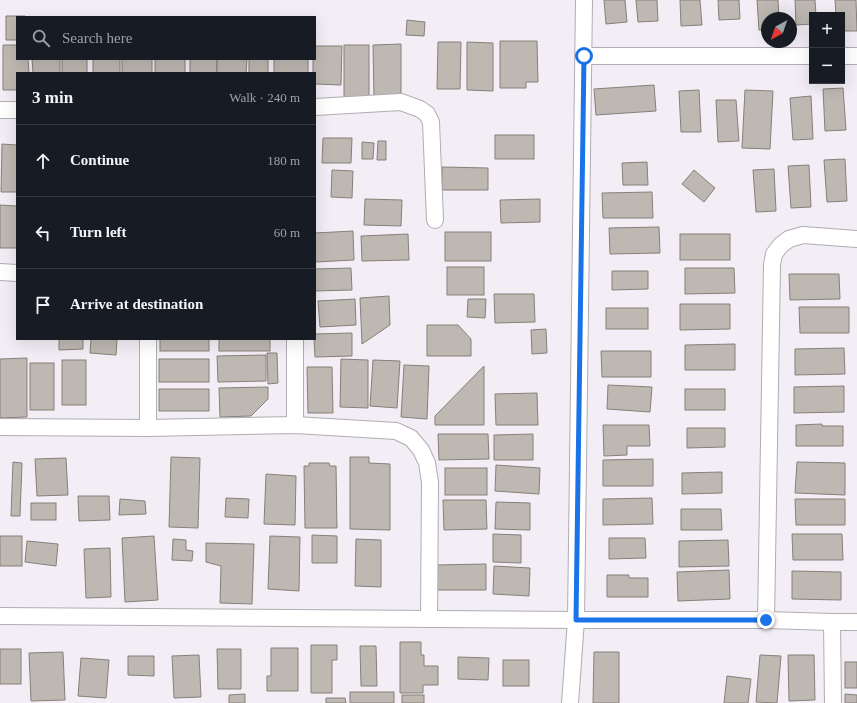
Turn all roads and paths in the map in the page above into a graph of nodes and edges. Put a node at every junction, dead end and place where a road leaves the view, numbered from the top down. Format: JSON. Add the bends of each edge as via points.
{"nodes":[{"id":1,"x":584,"y":0,"type":"edge"},
{"id":2,"x":584,"y":56,"type":"junction"},
{"id":3,"x":809,"y":56,"type":"edge"},
{"id":4,"x":845,"y":56,"type":"edge"},
{"id":5,"x":857,"y":56,"type":"edge"},
{"id":6,"x":316,"y":107,"type":"edge"},
{"id":7,"x":0,"y":110,"type":"edge"},
{"id":8,"x":16,"y":110,"type":"edge"},
{"id":9,"x":435,"y":220,"type":"dead end"},
{"id":10,"x":857,"y":239,"type":"edge"},
{"id":11,"x":0,"y":272,"type":"edge"},
{"id":12,"x":16,"y":273,"type":"edge"},
{"id":13,"x":148,"y":340,"type":"edge"},
{"id":14,"x":295,"y":340,"type":"edge"},
{"id":15,"x":295,"y":425,"type":"junction"},
{"id":16,"x":0,"y":427,"type":"edge"},
{"id":17,"x":148,"y":428,"type":"junction"},
{"id":18,"x":0,"y":616,"type":"edge"},
{"id":19,"x":429,"y":619,"type":"junction"},
{"id":20,"x":576,"y":620,"type":"junction"},
{"id":21,"x":766,"y":620,"type":"junction"},
{"id":22,"x":832,"y":622,"type":"junction"},
{"id":23,"x":857,"y":622,"type":"edge"},
{"id":24,"x":570,"y":703,"type":"edge"},
{"id":25,"x":832,"y":703,"type":"edge"}],
"edges":[{"from":1,"to":2,"type":"street"},
{"from":2,"to":3,"type":"street"},
{"from":2,"to":20,"type":"street"},
{"from":4,"to":5,"type":"street"},
{"from":6,"to":9,"type":"street","via":[[401,102],[427,114],[431,122]]},
{"from":7,"to":8,"type":"street"},
{"from":10,"to":21,"type":"street","via":[[803,235],[781,244],[774,254]]},
{"from":11,"to":12,"type":"street"},
{"from":13,"to":17,"type":"street"},
{"from":14,"to":15,"type":"street"},
{"from":15,"to":17,"type":"street"},
{"from":15,"to":19,"type":"street","via":[[396,431],[412,438],[421,450],[427,463],[430,482]]},
{"from":16,"to":17,"type":"street"},
{"from":18,"to":19,"type":"street"},
{"from":19,"to":20,"type":"street"},
{"from":20,"to":21,"type":"street"},
{"from":20,"to":24,"type":"street"},
{"from":21,"to":22,"type":"street"},
{"from":22,"to":23,"type":"street"},
{"from":22,"to":25,"type":"street"}]}
